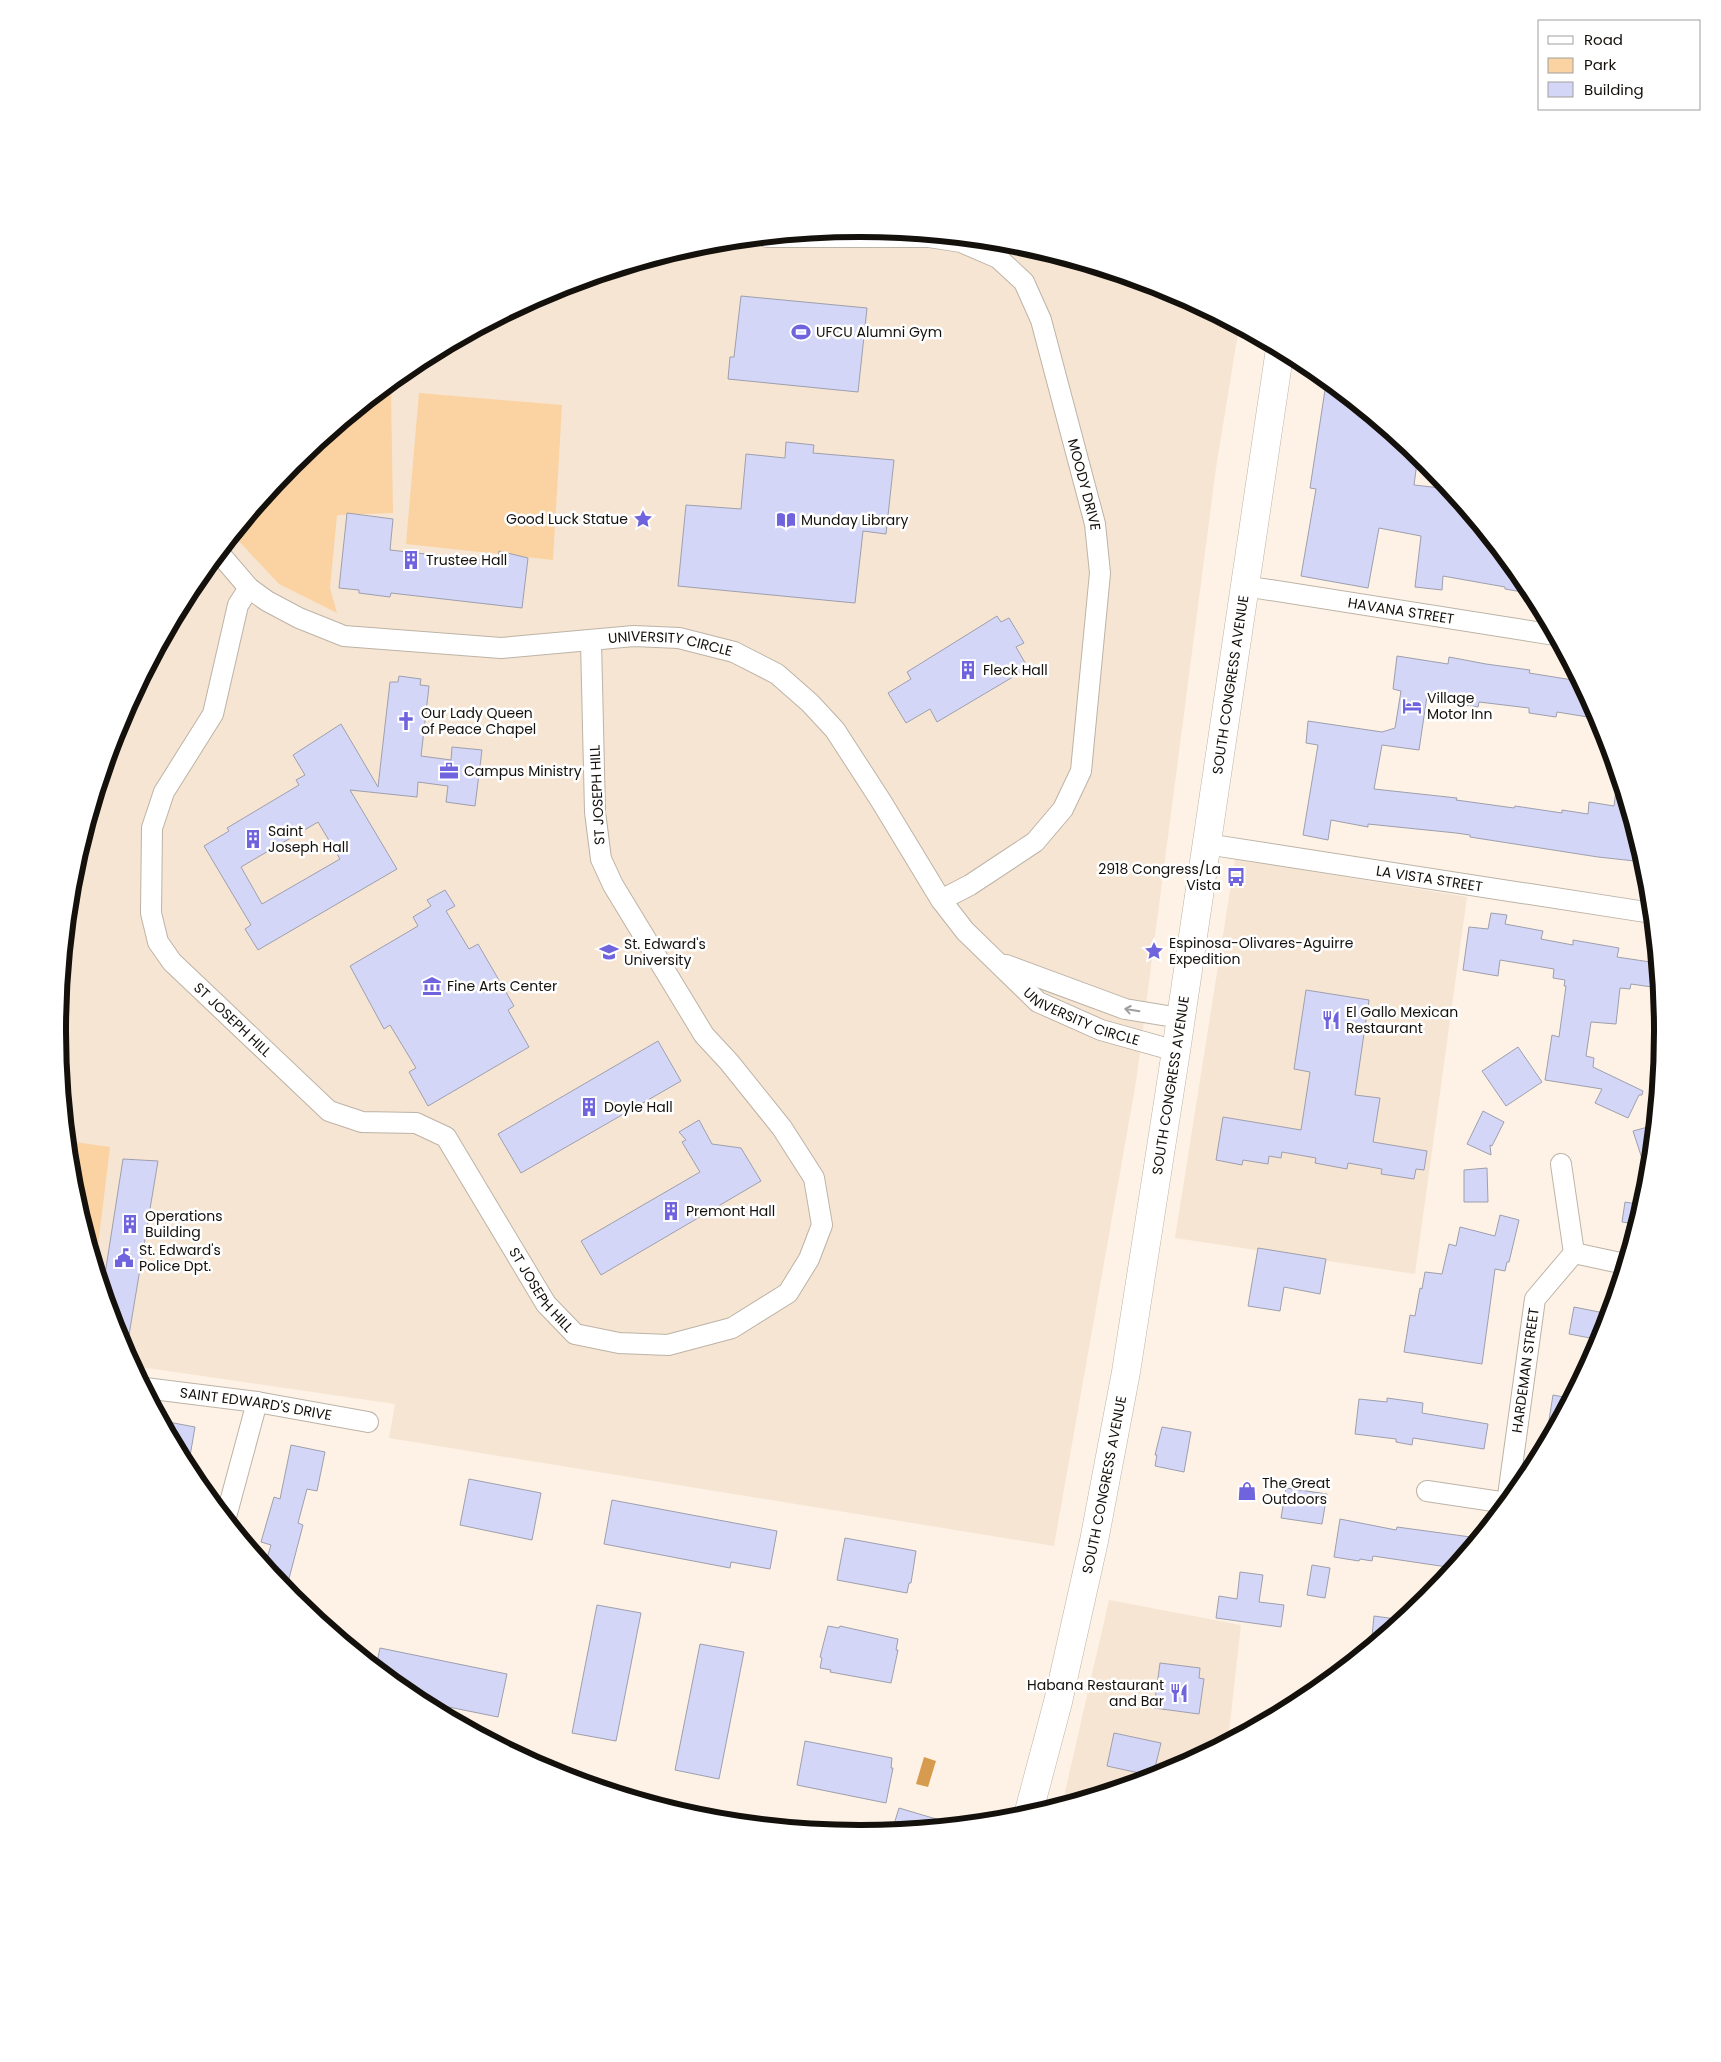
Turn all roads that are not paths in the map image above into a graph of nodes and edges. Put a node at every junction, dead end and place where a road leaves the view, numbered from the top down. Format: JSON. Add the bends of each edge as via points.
{"nodes":[{"id":1,"x":967,"y":244,"type":"edge"},
{"id":2,"x":1279,"y":356,"type":"edge"},
{"id":3,"x":223,"y":557,"type":"edge"},
{"id":4,"x":1245,"y":586,"type":"junction"},
{"id":5,"x":249,"y":588,"type":"junction"},
{"id":6,"x":1549,"y":635,"type":"edge"},
{"id":7,"x":592,"y":641,"type":"junction"},
{"id":8,"x":1206,"y":844,"type":"junction"},
{"id":9,"x":941,"y":900,"type":"junction"},
{"id":10,"x":1645,"y":912,"type":"edge"},
{"id":11,"x":1000,"y":963,"type":"junction"},
{"id":12,"x":1180,"y":1018,"type":"junction"},
{"id":13,"x":1176,"y":1051,"type":"junction"},
{"id":14,"x":1561,"y":1164,"type":"dead end"},
{"id":15,"x":1574,"y":1253,"type":"junction"},
{"id":16,"x":1620,"y":1263,"type":"edge"},
{"id":17,"x":152,"y":1389,"type":"edge"},
{"id":18,"x":257,"y":1402,"type":"junction"},
{"id":19,"x":368,"y":1422,"type":"dead end"},
{"id":20,"x":1509,"y":1489,"type":"edge"},
{"id":21,"x":1427,"y":1490,"type":"dead end"},
{"id":22,"x":1500,"y":1502,"type":"edge"},
{"id":23,"x":228,"y":1512,"type":"edge"},
{"id":24,"x":1030,"y":1806,"type":"edge"}],
"edges":[{"from":1,"to":9,"type":"street","name":"MOODY DRIVE","via":[[998,258],[1024,282],[1041,320],[1095,524],[1100,573],[1081,771],[1063,809],[1035,842]]},
{"from":2,"to":4,"type":"main road","name":"SOUTH CONGRESS AVENUE"},
{"from":3,"to":5,"type":"street","name":"UNIVERSITY CIRCLE"},
{"from":4,"to":6,"type":"street","name":"HAVANA STREET"},
{"from":4,"to":8,"type":"main road","name":"SOUTH CONGRESS AVENUE"},
{"from":5,"to":7,"type":"street","name":"UNIVERSITY CIRCLE","via":[[299,618],[344,636],[501,648]]},
{"from":5,"to":7,"type":"street","name":"ST JOSEPH HILL","via":[[238,605],[213,714],[164,792],[152,828],[151,913],[158,942],[172,962],[329,1111],[362,1122],[416,1123],[446,1137],[546,1304],[575,1334],[619,1343],[668,1345],[732,1328],[788,1293],[809,1259],[822,1226],[814,1178],[782,1128],[730,1062],[704,1035],[612,885],[601,859],[595,812]]},
{"from":7,"to":9,"type":"street","name":"UNIVERSITY CIRCLE","via":[[634,636],[679,638],[734,652],[777,674],[835,730]]},
{"from":8,"to":10,"type":"street","name":"LA VISTA STREET"},
{"from":8,"to":12,"type":"main road","name":"SOUTH CONGRESS AVENUE"},
{"from":9,"to":11,"type":"street","name":"UNIVERSITY CIRCLE","via":[[965,930]]},
{"from":12,"to":11,"type":"street","name":"UNIVERSITY CIRCLE","one_way":true,"via":[[1125,1009]]},
{"from":11,"to":13,"type":"street","name":"UNIVERSITY CIRCLE","via":[[1038,1002],[1100,1030]]},
{"from":12,"to":13,"type":"main road","name":"SOUTH CONGRESS AVENUE"},
{"from":13,"to":24,"type":"main road","name":"SOUTH CONGRESS AVENUE","via":[[1126,1372],[1094,1541]]},
{"from":14,"to":15,"type":"street"},
{"from":15,"to":16,"type":"street"},
{"from":15,"to":20,"type":"street","name":"HARDEMAN STREET","via":[[1535,1299]]},
{"from":17,"to":18,"type":"street","name":"SAINT EDWARD'S DRIVE"},
{"from":18,"to":19,"type":"street","name":"SAINT EDWARD'S DRIVE"},
{"from":18,"to":23,"type":"street"},
{"from":21,"to":22,"type":"street"}]}
